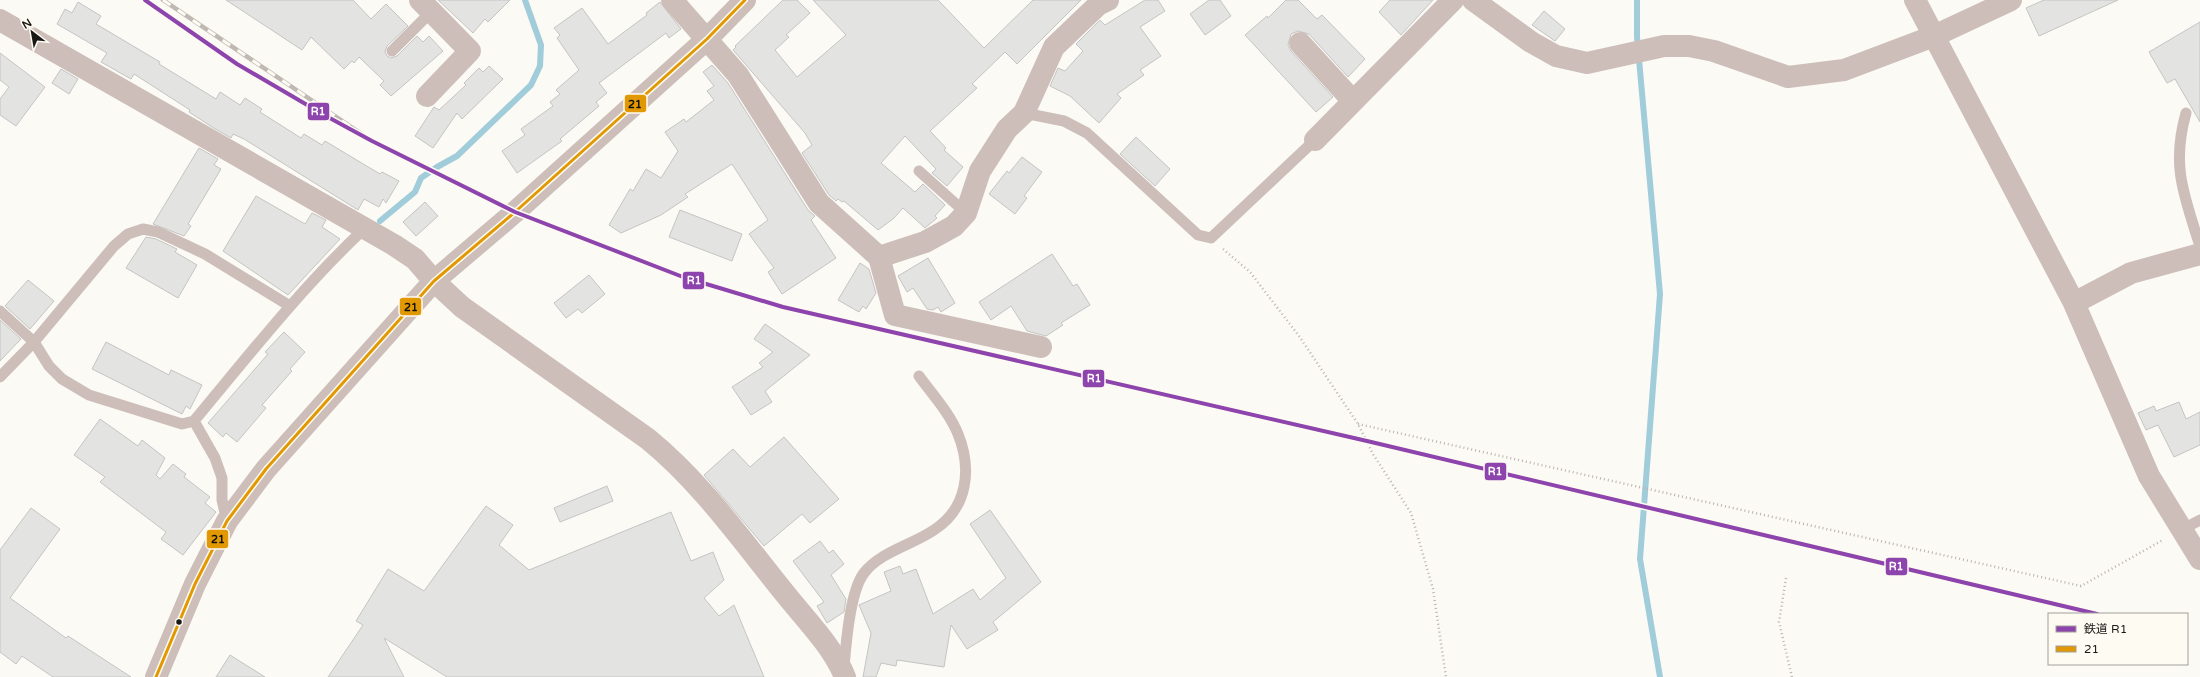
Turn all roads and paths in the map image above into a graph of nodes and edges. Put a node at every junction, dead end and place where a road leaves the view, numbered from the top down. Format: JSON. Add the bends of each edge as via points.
{"nodes":[{"id":1,"x":672,"y":0,"type":"edge"},
{"id":2,"x":745,"y":0,"type":"edge"},
{"id":3,"x":1108,"y":0,"type":"edge"},
{"id":4,"x":1453,"y":0,"type":"edge"},
{"id":5,"x":1473,"y":0,"type":"edge"},
{"id":6,"x":1915,"y":0,"type":"edge"},
{"id":7,"x":2011,"y":0,"type":"edge"},
{"id":8,"x":426,"y":6,"type":"edge"},
{"id":9,"x":0,"y":20,"type":"edge"},
{"id":10,"x":1934,"y":36,"type":"junction"},
{"id":11,"x":707,"y":39,"type":"junction"},
{"id":12,"x":1300,"y":43,"type":"dead end"},
{"id":13,"x":392,"y":51,"type":"dead end"},
{"id":14,"x":427,"y":96,"type":"dead end"},
{"id":15,"x":1353,"y":101,"type":"junction"},
{"id":16,"x":1024,"y":113,"type":"junction"},
{"id":17,"x":2186,"y":113,"type":"dead end"},
{"id":18,"x":1315,"y":140,"type":"joint"},
{"id":19,"x":919,"y":171,"type":"dead end"},
{"id":20,"x":966,"y":213,"type":"junction"},
{"id":21,"x":365,"y":228,"type":"junction"},
{"id":22,"x":1211,"y":238,"type":"junction"},
{"id":23,"x":2200,"y":246,"type":"edge"},
{"id":24,"x":2200,"y":254,"type":"edge"},
{"id":25,"x":879,"y":257,"type":"junction"},
{"id":26,"x":434,"y":281,"type":"junction"},
{"id":27,"x":2074,"y":303,"type":"junction"},
{"id":28,"x":290,"y":306,"type":"junction"},
{"id":29,"x":0,"y":311,"type":"edge"},
{"id":30,"x":34,"y":342,"type":"junction"},
{"id":31,"x":1041,"y":347,"type":"dead end"},
{"id":32,"x":919,"y":376,"type":"dead end"},
{"id":33,"x":0,"y":377,"type":"edge"},
{"id":34,"x":194,"y":421,"type":"junction"},
{"id":35,"x":1358,"y":424,"type":"junction"},
{"id":36,"x":227,"y":521,"type":"junction"},
{"id":37,"x":2191,"y":525,"type":"edge"},
{"id":38,"x":2200,"y":559,"type":"edge"},
{"id":39,"x":1786,"y":578,"type":"dead end"},
{"id":40,"x":844,"y":674,"type":"edge"},
{"id":41,"x":156,"y":677,"type":"edge"},
{"id":42,"x":1446,"y":677,"type":"edge"},
{"id":43,"x":1792,"y":677,"type":"edge"}],
"edges":[{"from":1,"to":11,"type":"street"},
{"from":2,"to":11,"type":"street"},
{"from":3,"to":16,"type":"street","via":[[1098,5],[1054,47]]},
{"from":4,"to":15,"type":"street"},
{"from":5,"to":10,"type":"street","via":[[1530,42],[1556,56],[1587,63],[1664,46],[1689,46],[1788,77],[1801,76],[1844,70]]},
{"from":6,"to":10,"type":"street"},
{"from":7,"to":10,"type":"street"},
{"from":8,"to":13,"type":"lane"},
{"from":8,"to":14,"type":"street","via":[[470,51]]},
{"from":9,"to":21,"type":"street"},
{"from":10,"to":27,"type":"street"},
{"from":11,"to":25,"type":"street","via":[[738,75],[819,203]]},
{"from":11,"to":26,"type":"street","via":[[515,212]]},
{"from":12,"to":15,"type":"street"},
{"from":15,"to":18,"type":"street"},
{"from":16,"to":20,"type":"street","via":[[1007,129],[980,170]]},
{"from":16,"to":22,"type":"lane","via":[[1064,121],[1087,134],[1198,235]]},
{"from":17,"to":23,"type":"lane","via":[[2180,135],[2178,162],[2183,191]]},
{"from":18,"to":22,"type":"lane"},
{"from":19,"to":20,"type":"lane"},
{"from":20,"to":25,"type":"street","via":[[954,226],[925,242]]},
{"from":21,"to":26,"type":"street","via":[[415,259]]},
{"from":21,"to":28,"type":"lane","via":[[340,251]]},
{"from":22,"to":35,"type":"path","via":[[1250,272],[1299,336]]},
{"from":24,"to":27,"type":"street","via":[[2131,273]]},
{"from":25,"to":31,"type":"street","via":[[895,315]]},
{"from":26,"to":36,"type":"street","via":[[266,469]]},
{"from":26,"to":40,"type":"street","via":[[462,307],[675,462],[815,631]]},
{"from":27,"to":37,"type":"street","via":[[2149,476]]},
{"from":28,"to":30,"type":"lane","via":[[205,254],[158,232],[142,229],[128,234],[114,246]]},
{"from":28,"to":34,"type":"lane"},
{"from":29,"to":30,"type":"lane"},
{"from":30,"to":33,"type":"lane"},
{"from":30,"to":34,"type":"lane","via":[[49,366],[62,379],[89,395],[182,424]]},
{"from":32,"to":40,"type":"lane","via":[[944,409],[957,433],[965,456],[965,486],[956,511],[935,530],[878,560],[864,573],[857,585],[846,642]]},
{"from":34,"to":36,"type":"lane","via":[[215,458],[222,478],[222,500]]},
{"from":35,"to":37,"type":"path","via":[[2081,586]]},
{"from":35,"to":42,"type":"path","via":[[1373,454],[1411,513],[1433,589]]},
{"from":36,"to":41,"type":"street","via":[[195,584]]},
{"from":37,"to":38,"type":"street"},
{"from":39,"to":43,"type":"path","via":[[1779,622]]}]}
